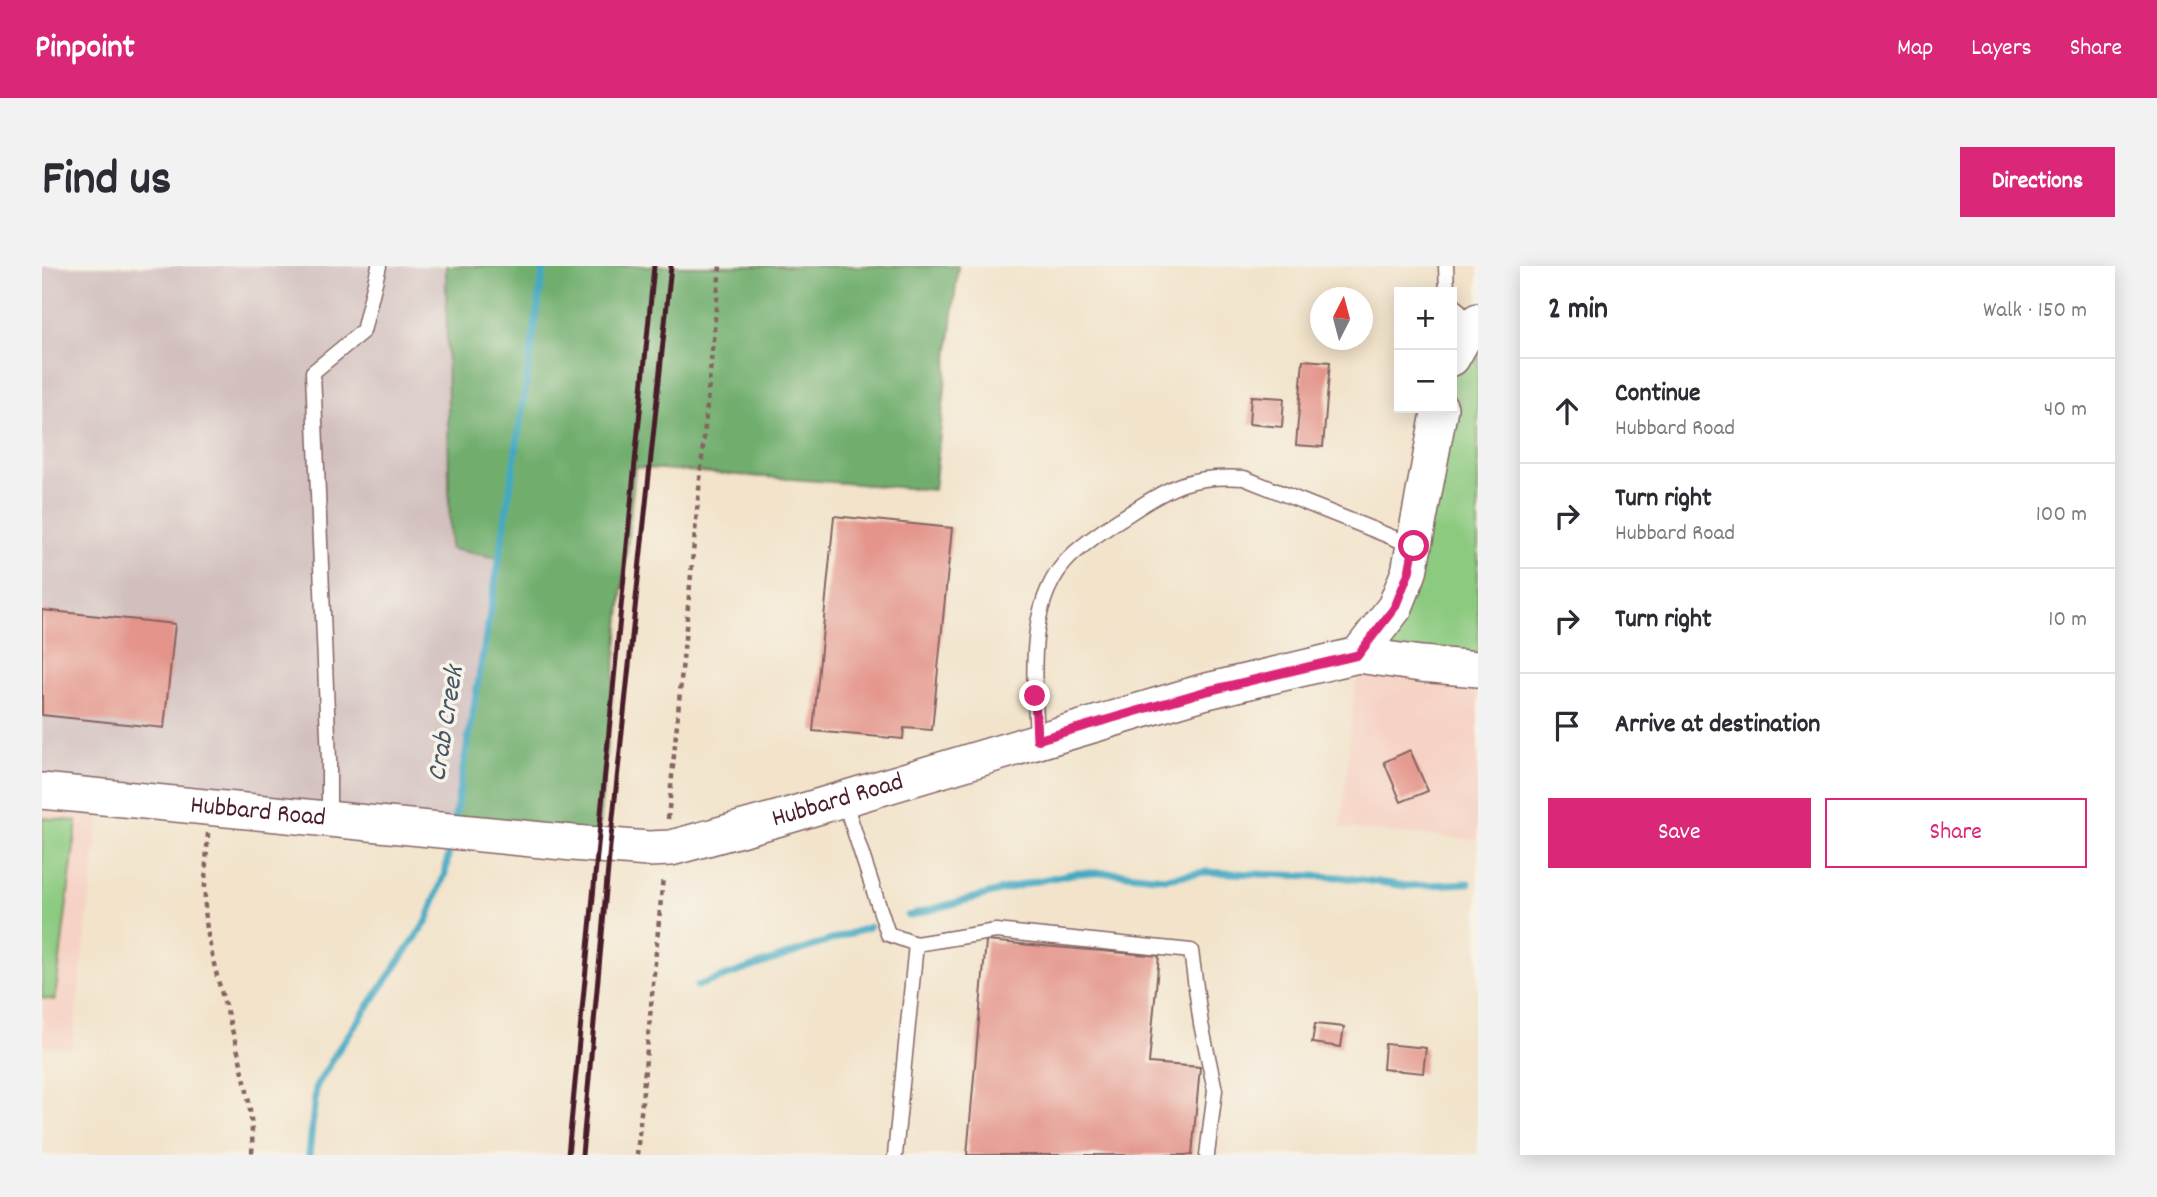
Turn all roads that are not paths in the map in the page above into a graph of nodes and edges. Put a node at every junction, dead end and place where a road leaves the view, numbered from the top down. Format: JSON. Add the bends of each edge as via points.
{"nodes":[{"id":1,"x":379,"y":266,"type":"edge"},
{"id":2,"x":1446,"y":266,"type":"edge"},
{"id":3,"x":1447,"y":287,"type":"edge"},
{"id":4,"x":1467,"y":317,"type":"edge"},
{"id":5,"x":1455,"y":350,"type":"edge"},
{"id":6,"x":1439,"y":413,"type":"edge"},
{"id":7,"x":1414,"y":546,"type":"junction"},
{"id":8,"x":1358,"y":655,"type":"junction"},
{"id":9,"x":1478,"y":669,"type":"edge"},
{"id":10,"x":1037,"y":740,"type":"junction"},
{"id":11,"x":42,"y":791,"type":"edge"},
{"id":12,"x":843,"y":799,"type":"junction"},
{"id":13,"x":330,"y":819,"type":"junction"},
{"id":14,"x":916,"y":944,"type":"junction"},
{"id":15,"x":895,"y":1155,"type":"edge"},
{"id":16,"x":1207,"y":1155,"type":"edge"}],
"edges":[{"from":1,"to":13,"type":"lane","via":[[363,331],[313,373]]},
{"from":2,"to":3,"type":"lane"},
{"from":4,"to":5,"type":"street"},
{"from":6,"to":7,"type":"street"},
{"from":7,"to":8,"type":"street","via":[[1395,607]]},
{"from":7,"to":10,"type":"lane","via":[[1244,478],[1195,479],[1171,487],[1100,533],[1069,558],[1050,583],[1039,621],[1035,662]]},
{"from":8,"to":9,"type":"street"},
{"from":8,"to":10,"type":"street","name":"Hubbard Road","via":[[1203,692]]},
{"from":10,"to":12,"type":"street","name":"Hubbard Road"},
{"from":11,"to":13,"type":"street","name":"Hubbard Road"},
{"from":12,"to":13,"type":"street","name":"Hubbard Road","via":[[666,848],[648,849]]},
{"from":12,"to":14,"type":"lane","via":[[888,934]]},
{"from":14,"to":15,"type":"lane"},
{"from":14,"to":16,"type":"lane","via":[[996,931],[1191,951],[1215,1090]]}]}
